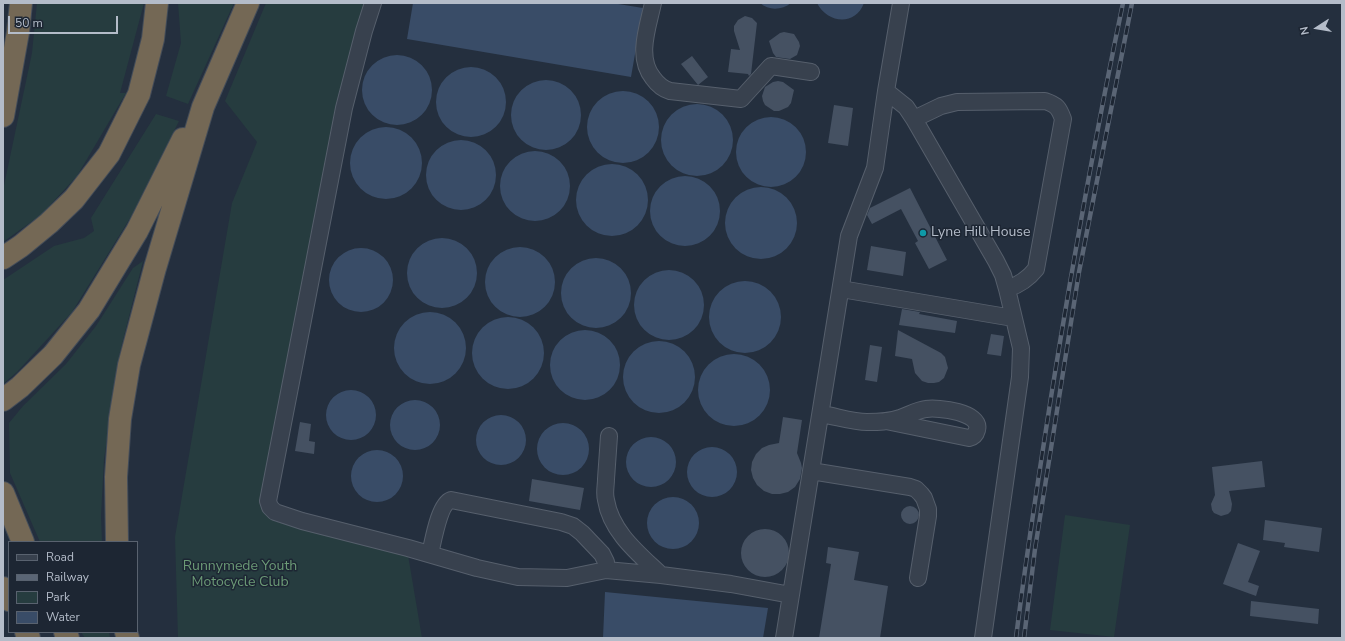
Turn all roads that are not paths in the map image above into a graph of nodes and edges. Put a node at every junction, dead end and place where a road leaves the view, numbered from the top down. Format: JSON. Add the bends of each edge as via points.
{"nodes":[{"id":1,"x":21,"y":3,"type":"edge"},
{"id":2,"x":157,"y":3,"type":"edge"},
{"id":3,"x":248,"y":3,"type":"edge"},
{"id":4,"x":373,"y":3,"type":"edge"},
{"id":5,"x":653,"y":3,"type":"edge"},
{"id":6,"x":901,"y":3,"type":"edge"},
{"id":7,"x":811,"y":72,"type":"dead end"},
{"id":8,"x":886,"y":91,"type":"junction"},
{"id":9,"x":203,"y":107,"type":"junction"},
{"id":10,"x":3,"y":116,"type":"edge"},
{"id":11,"x":914,"y":119,"type":"junction"},
{"id":12,"x":3,"y":258,"type":"edge"},
{"id":13,"x":841,"y":289,"type":"junction"},
{"id":14,"x":1007,"y":289,"type":"junction"},
{"id":15,"x":1014,"y":318,"type":"junction"},
{"id":16,"x":3,"y":400,"type":"edge"},
{"id":17,"x":821,"y":414,"type":"junction"},
{"id":18,"x":886,"y":421,"type":"junction"},
{"id":19,"x":609,"y":436,"type":"dead end"},
{"id":20,"x":811,"y":471,"type":"junction"},
{"id":21,"x":3,"y":493,"type":"edge"},
{"id":22,"x":23,"y":541,"type":"edge"},
{"id":23,"x":117,"y":541,"type":"edge"},
{"id":24,"x":430,"y":554,"type":"junction"},
{"id":25,"x":606,"y":570,"type":"junction"},
{"id":26,"x":661,"y":575,"type":"junction"},
{"id":27,"x":918,"y":578,"type":"dead end"},
{"id":28,"x":3,"y":588,"type":"edge"},
{"id":29,"x":791,"y":595,"type":"junction"},
{"id":30,"x":8,"y":598,"type":"edge"},
{"id":31,"x":784,"y":638,"type":"edge"},
{"id":32,"x":983,"y":638,"type":"edge"}],
"edges":[{"from":1,"to":10,"type":"highway"},
{"from":2,"to":12,"type":"highway","via":[[153,38],[138,94],[109,154],[74,199],[49,223]]},
{"from":3,"to":9,"type":"highway"},
{"from":4,"to":24,"type":"lane","via":[[344,108],[268,501],[275,512],[302,521]]},
{"from":5,"to":7,"type":"lane","via":[[644,52],[646,67],[664,89],[741,98],[771,66]]},
{"from":6,"to":8,"type":"lane"},
{"from":8,"to":11,"type":"lane","via":[[906,107]]},
{"from":8,"to":13,"type":"lane","via":[[875,168],[849,236]]},
{"from":9,"to":16,"type":"highway","via":[[181,143],[137,231],[89,310],[53,355]]},
{"from":9,"to":23,"type":"highway","via":[[129,365],[120,419],[116,477]]},
{"from":11,"to":14,"type":"lane","via":[[996,261]]},
{"from":11,"to":14,"type":"lane","via":[[940,106],[957,102],[1045,101],[1060,110],[1064,119],[1036,269],[1018,285]]},
{"from":13,"to":15,"type":"lane"},
{"from":13,"to":17,"type":"lane"},
{"from":14,"to":15,"type":"lane"},
{"from":15,"to":32,"type":"lane","via":[[1021,348],[1020,377]]},
{"from":17,"to":18,"type":"lane","via":[[865,422]]},
{"from":17,"to":20,"type":"lane"},
{"from":18,"to":18,"type":"lane","via":[[926,409],[941,409],[974,418],[978,428],[975,435],[969,438]]},
{"from":19,"to":26,"type":"lane","via":[[605,499],[609,512],[624,538]]},
{"from":20,"to":27,"type":"lane","via":[[910,487],[921,494],[928,516]]},
{"from":20,"to":29,"type":"lane"},
{"from":21,"to":22,"type":"highway"},
{"from":24,"to":25,"type":"lane","via":[[518,577],[567,578]]},
{"from":24,"to":25,"type":"lane","via":[[442,509],[451,500],[573,526],[602,554]]},
{"from":25,"to":26,"type":"lane"},
{"from":26,"to":29,"type":"lane"},
{"from":28,"to":30,"type":"highway"},
{"from":29,"to":31,"type":"lane"}]}
